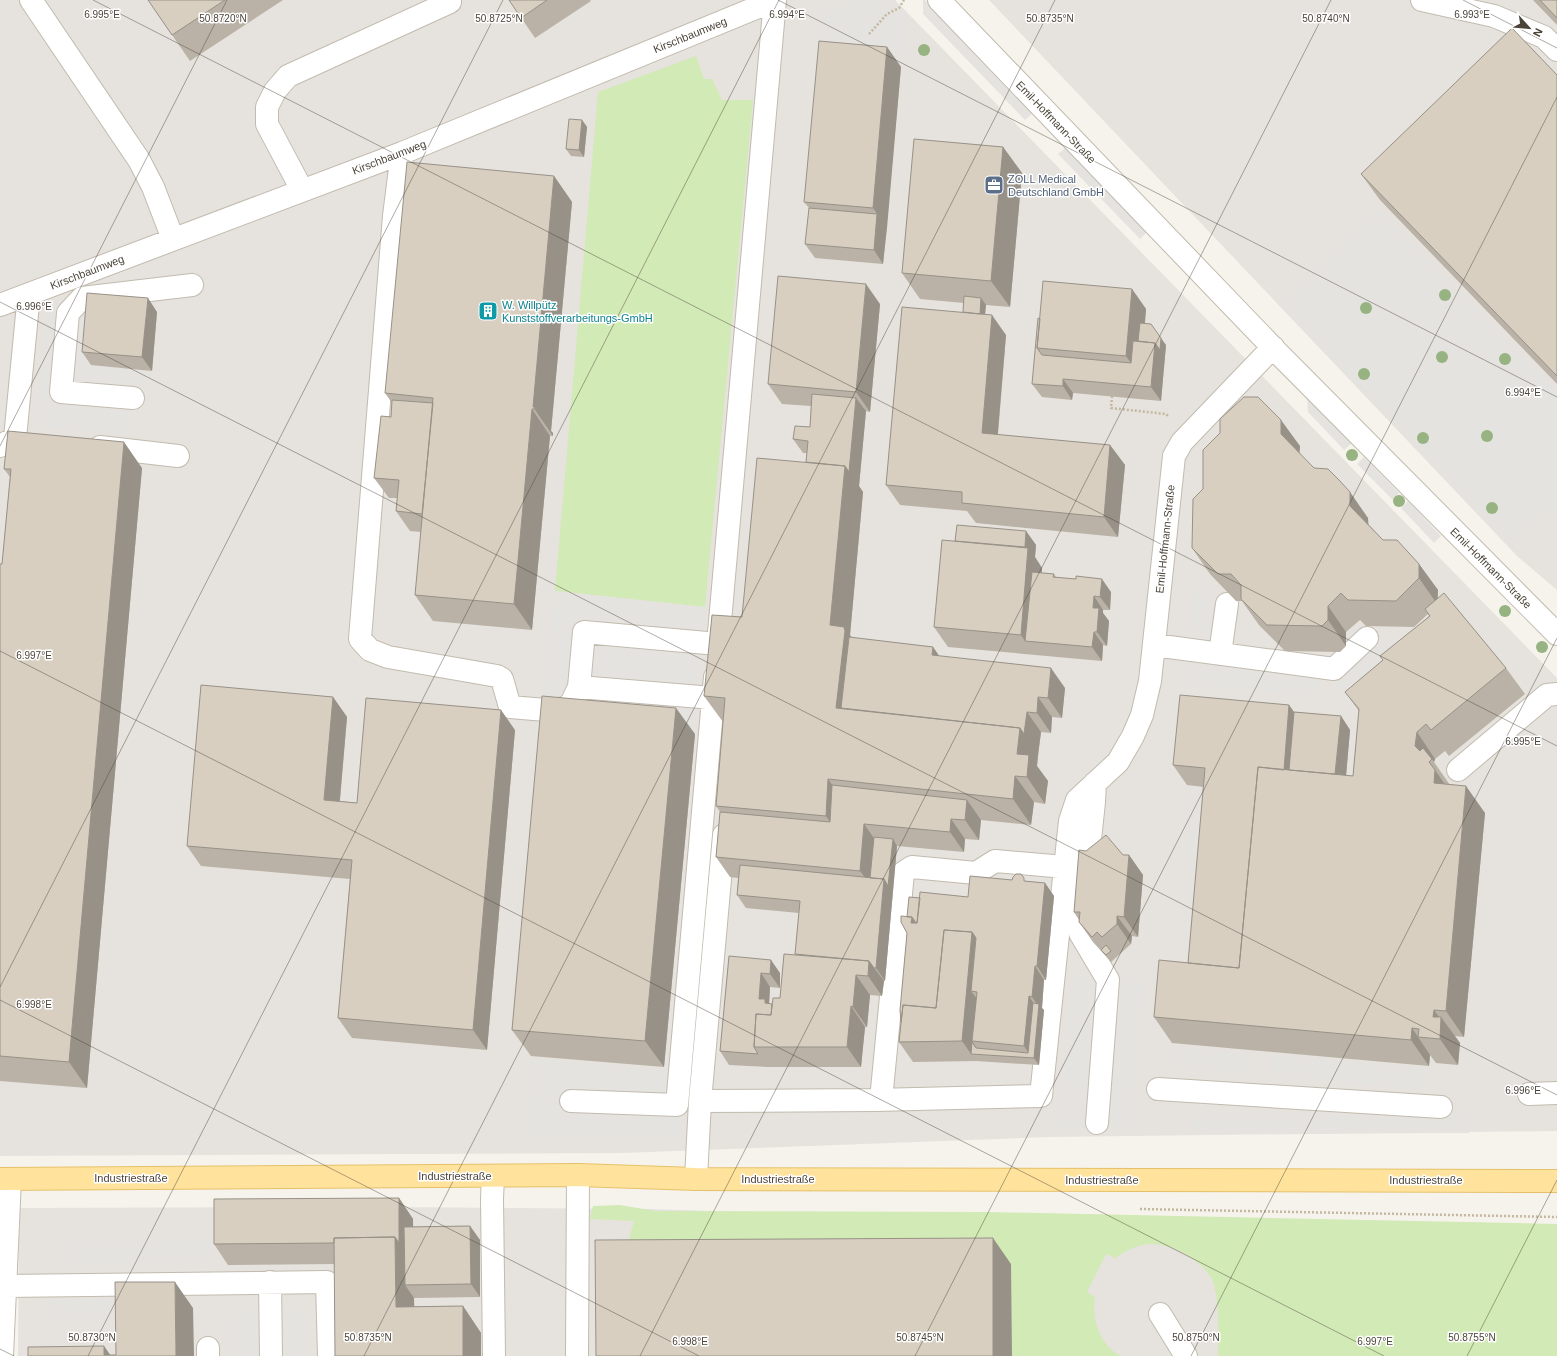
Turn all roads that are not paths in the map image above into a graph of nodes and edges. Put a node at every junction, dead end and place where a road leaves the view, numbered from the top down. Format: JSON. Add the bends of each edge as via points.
{"nodes":[{"id":1,"x":31,"y":0,"type":"edge"},
{"id":2,"x":775,"y":0,"type":"edge"},
{"id":3,"x":939,"y":0,"type":"edge"},
{"id":4,"x":1422,"y":0,"type":"edge"},
{"id":5,"x":450,"y":2,"type":"dead end"},
{"id":6,"x":1557,"y":50,"type":"edge"},
{"id":7,"x":402,"y":153,"type":"junction"},
{"id":8,"x":302,"y":190,"type":"junction"},
{"id":9,"x":173,"y":240,"type":"junction"},
{"id":10,"x":192,"y":286,"type":"dead end"},
{"id":11,"x":29,"y":294,"type":"junction"},
{"id":12,"x":0,"y":305,"type":"edge"},
{"id":13,"x":1273,"y":347,"type":"junction"},
{"id":14,"x":134,"y":398,"type":"dead end"},
{"id":15,"x":38,"y":440,"type":"edge"},
{"id":16,"x":8,"y":442,"type":"edge"},
{"id":17,"x":77,"y":445,"type":"edge"},
{"id":18,"x":178,"y":456,"type":"dead end"},
{"id":19,"x":1227,"y":604,"type":"dead end"},
{"id":20,"x":1557,"y":634,"type":"edge"},
{"id":21,"x":1367,"y":638,"type":"dead end"},
{"id":22,"x":718,"y":644,"type":"junction"},
{"id":23,"x":1154,"y":645,"type":"junction"},
{"id":24,"x":1220,"y":654,"type":"junction"},
{"id":25,"x":579,"y":686,"type":"junction"},
{"id":26,"x":1557,"y":694,"type":"edge"},
{"id":27,"x":713,"y":698,"type":"junction"},
{"id":28,"x":1458,"y":770,"type":"dead end"},
{"id":29,"x":1095,"y":783,"type":"junction"},
{"id":30,"x":726,"y":816,"type":"edge"},
{"id":31,"x":1065,"y":867,"type":"junction"},
{"id":32,"x":1158,"y":1089,"type":"dead end"},
{"id":33,"x":1529,"y":1094,"type":"dead end"},
{"id":34,"x":1557,"y":1094,"type":"edge"},
{"id":35,"x":881,"y":1100,"type":"junction"},
{"id":36,"x":571,"y":1101,"type":"dead end"},
{"id":37,"x":700,"y":1101,"type":"junction"},
{"id":38,"x":1441,"y":1107,"type":"dead end"},
{"id":39,"x":1097,"y":1123,"type":"dead end"},
{"id":40,"x":578,"y":1175,"type":"junction"},
{"id":41,"x":493,"y":1176,"type":"junction"},
{"id":42,"x":5,"y":1179,"type":"edge"},
{"id":43,"x":696,"y":1179,"type":"junction"},
{"id":44,"x":1557,"y":1181,"type":"edge"},
{"id":45,"x":270,"y":1282,"type":"junction"},
{"id":46,"x":5,"y":1286,"type":"junction"},
{"id":47,"x":1160,"y":1314,"type":"dead end"},
{"id":48,"x":2,"y":1356,"type":"edge"},
{"id":49,"x":271,"y":1356,"type":"edge"},
{"id":50,"x":329,"y":1356,"type":"edge"},
{"id":51,"x":494,"y":1356,"type":"edge"},
{"id":52,"x":577,"y":1356,"type":"edge"},
{"id":53,"x":1186,"y":1356,"type":"edge"}],
"edges":[{"from":1,"to":9,"type":"street","via":[[139,160],[153,187]]},
{"from":2,"to":7,"type":"street","name":"Kirschbaumweg"},
{"from":2,"to":22,"type":"street"},
{"from":3,"to":13,"type":"street","name":"Emil-Hoffmann-Straße"},
{"from":4,"to":6,"type":"street","via":[[1494,16],[1544,37]]},
{"from":5,"to":8,"type":"street","via":[[288,76],[274,91],[267,107],[267,124]]},
{"from":7,"to":8,"type":"street","name":"Kirschbaumweg"},
{"from":7,"to":25,"type":"street","via":[[394,216],[360,639],[370,650],[388,657],[497,676],[502,679],[510,708],[558,712],[571,704]]},
{"from":8,"to":9,"type":"street","name":"Kirschbaumweg"},
{"from":9,"to":11,"type":"street","name":"Kirschbaumweg"},
{"from":10,"to":14,"type":"street","via":[[82,298],[68,313],[61,392]]},
{"from":11,"to":12,"type":"street","name":"Kirschbaumweg"},
{"from":11,"to":16,"type":"street"},
{"from":13,"to":20,"type":"street","name":"Emil-Hoffmann-Straße"},
{"from":13,"to":23,"type":"street","name":"Emil-Hoffmann-Straße","via":[[1189,436],[1177,450],[1172,462]]},
{"from":15,"to":16,"type":"street"},
{"from":17,"to":18,"type":"street"},
{"from":19,"to":24,"type":"street"},
{"from":21,"to":24,"type":"street","via":[[1334,669]]},
{"from":22,"to":25,"type":"street","via":[[584,632]]},
{"from":22,"to":27,"type":"street"},
{"from":23,"to":24,"type":"street"},
{"from":23,"to":29,"type":"street","name":"Emil-Hoffmann-Straße","via":[[1150,681],[1142,715],[1118,762]]},
{"from":25,"to":27,"type":"street"},
{"from":26,"to":28,"type":"street","via":[[1547,695]]},
{"from":27,"to":36,"type":"street","via":[[677,1106]]},
{"from":29,"to":31,"type":"street","name":"Emil-Hoffmann-Straße","via":[[1077,800],[1070,821]]},
{"from":29,"to":39,"type":"street","via":[[1080,933],[1108,980]]},
{"from":30,"to":37,"type":"street"},
{"from":31,"to":35,"type":"street","name":"Emil-Hoffmann-Straße","via":[[1041,1096]]},
{"from":31,"to":35,"type":"street","via":[[994,861],[976,873],[912,867],[903,873]]},
{"from":32,"to":38,"type":"street"},
{"from":33,"to":34,"type":"street"},
{"from":35,"to":37,"type":"street"},
{"from":37,"to":43,"type":"street"},
{"from":40,"to":41,"type":"main road","name":"Industriestraße"},
{"from":40,"to":43,"type":"main road","name":"Industriestraße"},
{"from":40,"to":52,"type":"street"},
{"from":41,"to":42,"type":"main road","name":"Industriestraße"},
{"from":41,"to":51,"type":"street"},
{"from":42,"to":46,"type":"street"},
{"from":43,"to":44,"type":"main road","name":"Industriestraße"},
{"from":45,"to":46,"type":"street"},
{"from":45,"to":49,"type":"street"},
{"from":45,"to":50,"type":"street","via":[[327,1282]]},
{"from":46,"to":48,"type":"street"},
{"from":47,"to":53,"type":"street"}]}
